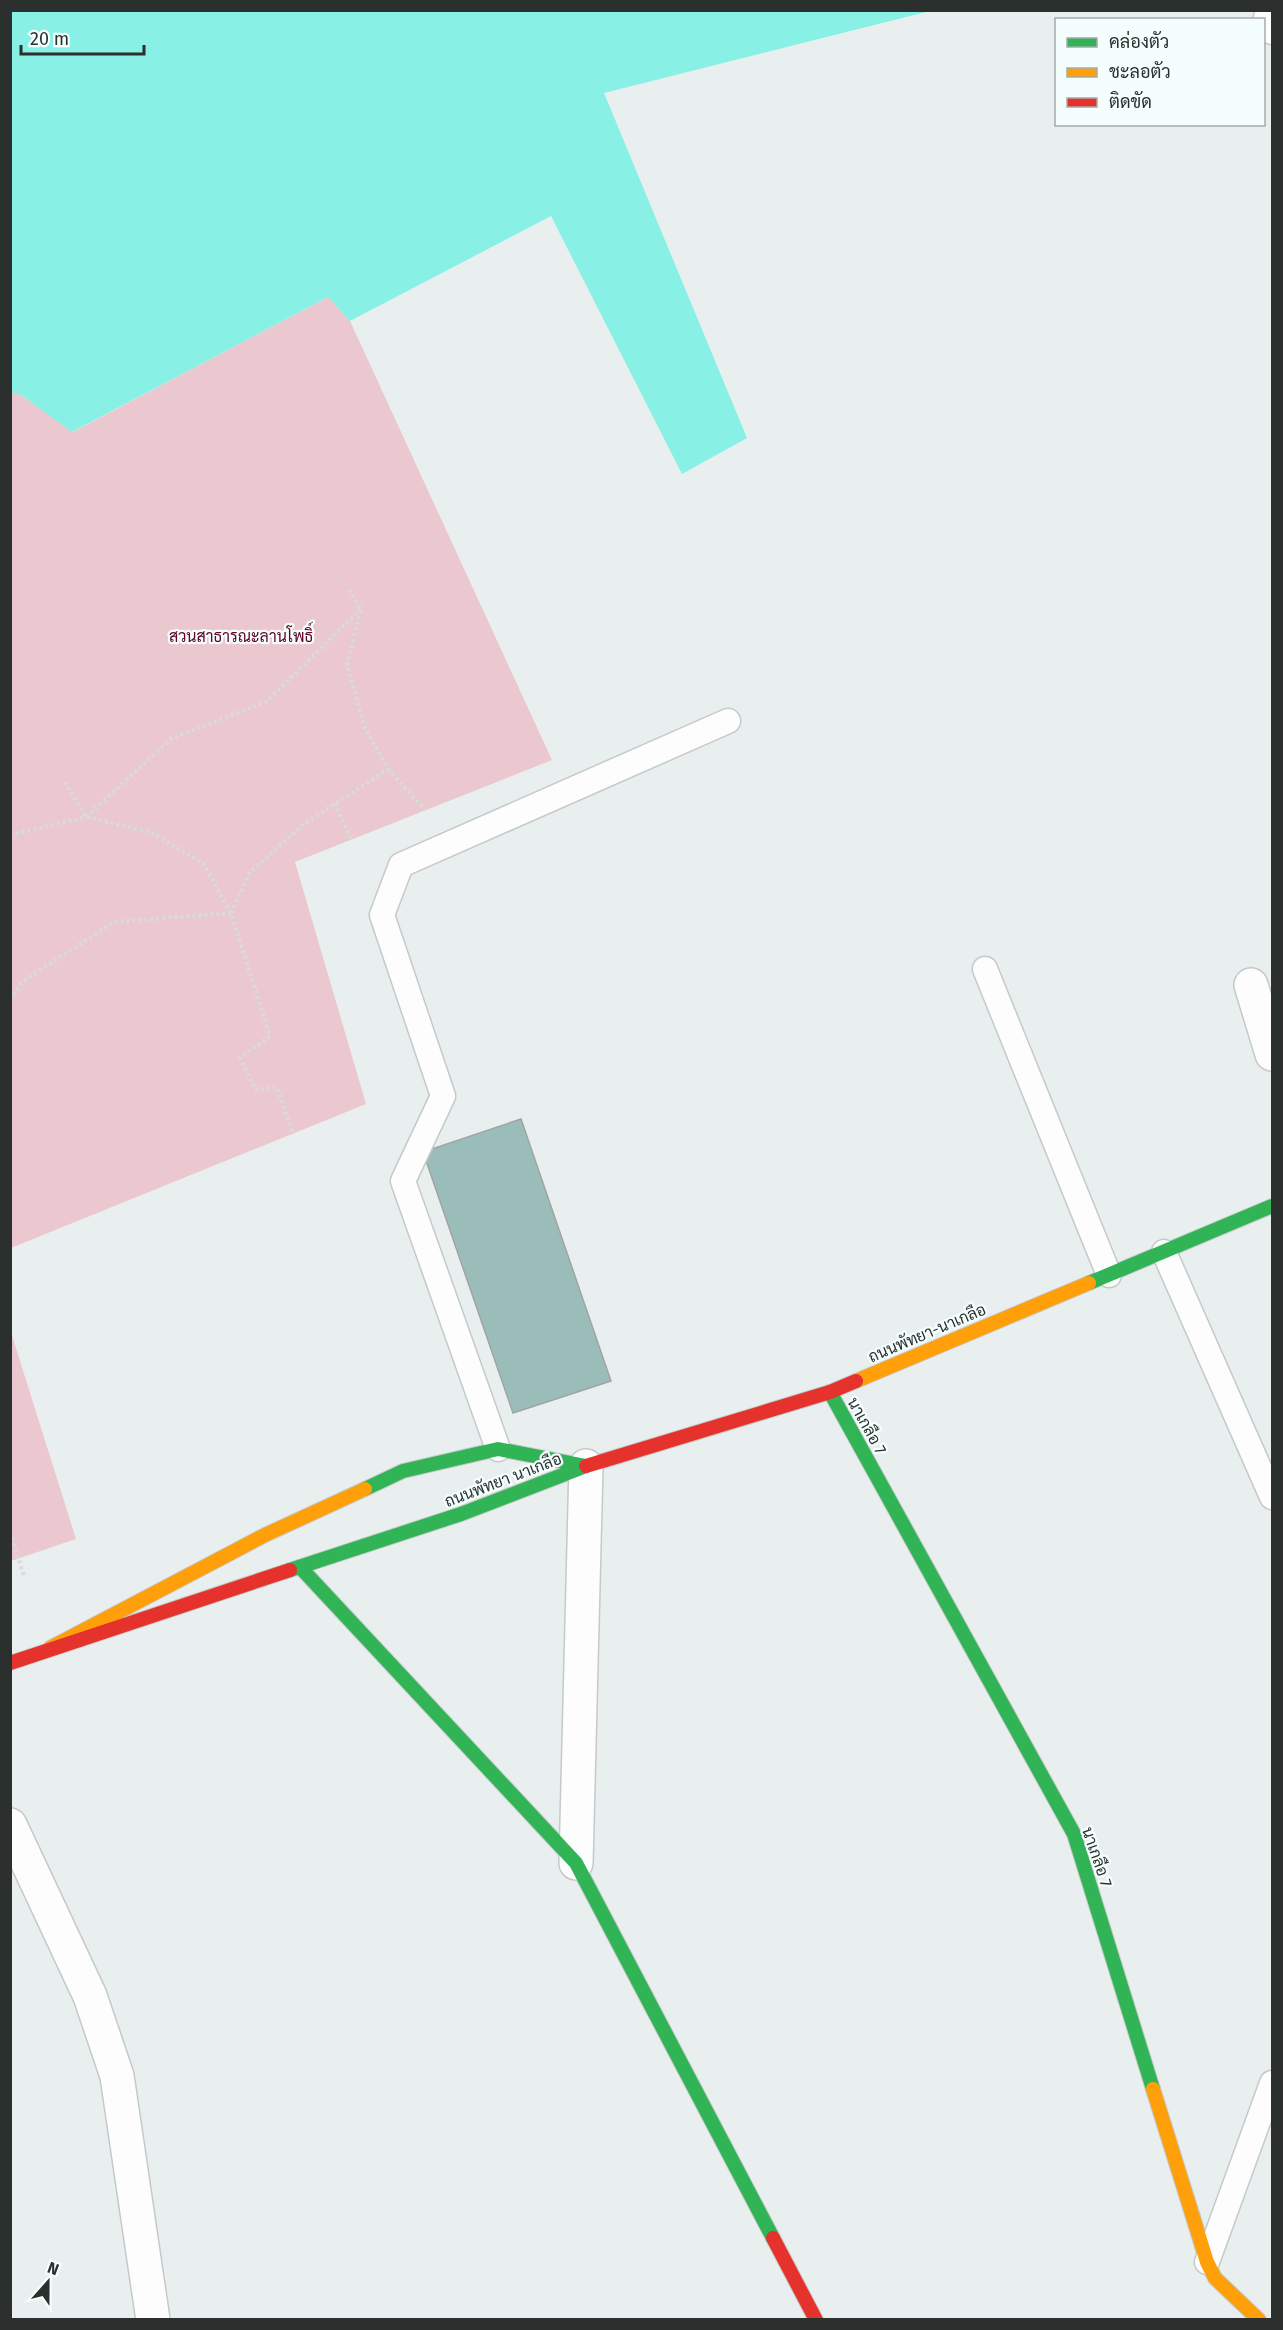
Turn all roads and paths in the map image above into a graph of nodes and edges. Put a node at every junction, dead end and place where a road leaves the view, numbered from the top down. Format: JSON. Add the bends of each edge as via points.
{"nodes":[{"id":1,"x":349,"y":590,"type":"dead end"},
{"id":2,"x":361,"y":609,"type":"junction"},
{"id":3,"x":728,"y":721,"type":"dead end"},
{"id":4,"x":388,"y":769,"type":"junction"},
{"id":5,"x":65,"y":783,"type":"dead end"},
{"id":6,"x":335,"y":803,"type":"junction"},
{"id":7,"x":425,"y":810,"type":"dead end"},
{"id":8,"x":86,"y":817,"type":"junction"},
{"id":9,"x":10,"y":835,"type":"edge"},
{"id":10,"x":351,"y":840,"type":"dead end"},
{"id":11,"x":231,"y":913,"type":"junction"},
{"id":12,"x":985,"y":969,"type":"dead end"},
{"id":13,"x":1251,"y":985,"type":"dead end"},
{"id":14,"x":10,"y":1000,"type":"edge"},
{"id":15,"x":1272,"y":1054,"type":"edge"},
{"id":16,"x":293,"y":1133,"type":"dead end"},
{"id":17,"x":1272,"y":1206,"type":"edge"},
{"id":18,"x":1164,"y":1252,"type":"junction"},
{"id":19,"x":1109,"y":1275,"type":"junction"},
{"id":20,"x":830,"y":1392,"type":"junction"},
{"id":21,"x":498,"y":1449,"type":"junction"},
{"id":22,"x":586,"y":1466,"type":"junction"},
{"id":23,"x":1272,"y":1497,"type":"edge"},
{"id":24,"x":10,"y":1532,"type":"edge"},
{"id":25,"x":300,"y":1567,"type":"junction"},
{"id":26,"x":24,"y":1576,"type":"dead end"},
{"id":27,"x":50,"y":1648,"type":"junction"},
{"id":28,"x":10,"y":1663,"type":"edge"},
{"id":29,"x":10,"y":1825,"type":"edge"},
{"id":30,"x":576,"y":1863,"type":"junction"},
{"id":31,"x":1272,"y":2083,"type":"edge"},
{"id":32,"x":1207,"y":2262,"type":"junction"},
{"id":33,"x":153,"y":2319,"type":"edge"},
{"id":34,"x":816,"y":2319,"type":"edge"},
{"id":35,"x":1259,"y":2319,"type":"edge"}],
"edges":[{"from":1,"to":2,"type":"path"},
{"from":2,"to":4,"type":"path","via":[[347,664],[364,726]]},
{"from":2,"to":8,"type":"path","via":[[266,702],[172,738]]},
{"from":3,"to":21,"type":"lane","via":[[401,865],[382,915],[443,1096],[403,1181]]},
{"from":4,"to":6,"type":"path"},
{"from":4,"to":7,"type":"path"},
{"from":5,"to":8,"type":"path"},
{"from":6,"to":10,"type":"path"},
{"from":6,"to":11,"type":"path","via":[[304,824],[250,872]]},
{"from":8,"to":9,"type":"path"},
{"from":8,"to":11,"type":"path","via":[[151,832],[204,864]]},
{"from":11,"to":14,"type":"path","via":[[114,922],[22,982]]},
{"from":11,"to":16,"type":"path","via":[[270,1036],[240,1058],[256,1090],[277,1087]]},
{"from":12,"to":19,"type":"lane"},
{"from":13,"to":15,"type":"street"},
{"from":17,"to":18,"type":"street","name":"ถนนพัทยา-นาเกลือ"},
{"from":18,"to":19,"type":"street","name":"ถนนพัทยา-นาเกลือ"},
{"from":18,"to":23,"type":"lane"},
{"from":19,"to":20,"type":"street","name":"ถนนพัทยา-นาเกลือ"},
{"from":20,"to":22,"type":"street","name":"ถนนพัทยา-นาเกลือ"},
{"from":20,"to":32,"type":"street","name":"นาเกลือ 7","via":[[1074,1834]]},
{"from":21,"to":22,"type":"street","name":"ถนนพัทยา นาเกลือ"},
{"from":21,"to":27,"type":"street","name":"ถนนพัทยา นาเกลือ","via":[[403,1471],[265,1535]]},
{"from":22,"to":25,"type":"street","name":"ถนนพัทยา นาเกลือ","via":[[461,1514]]},
{"from":22,"to":30,"type":"street"},
{"from":24,"to":26,"type":"path"},
{"from":25,"to":27,"type":"street","name":"ถนนพัทยา นาเกลือ"},
{"from":25,"to":30,"type":"street"},
{"from":27,"to":28,"type":"street","name":"ถนนพัทยา นาเกลือ"},
{"from":29,"to":33,"type":"street","via":[[90,1996],[117,2076]]},
{"from":30,"to":34,"type":"street"},
{"from":31,"to":32,"type":"lane"},
{"from":32,"to":35,"type":"street","name":"นาเกลือ 7","via":[[1215,2278]]}]}
